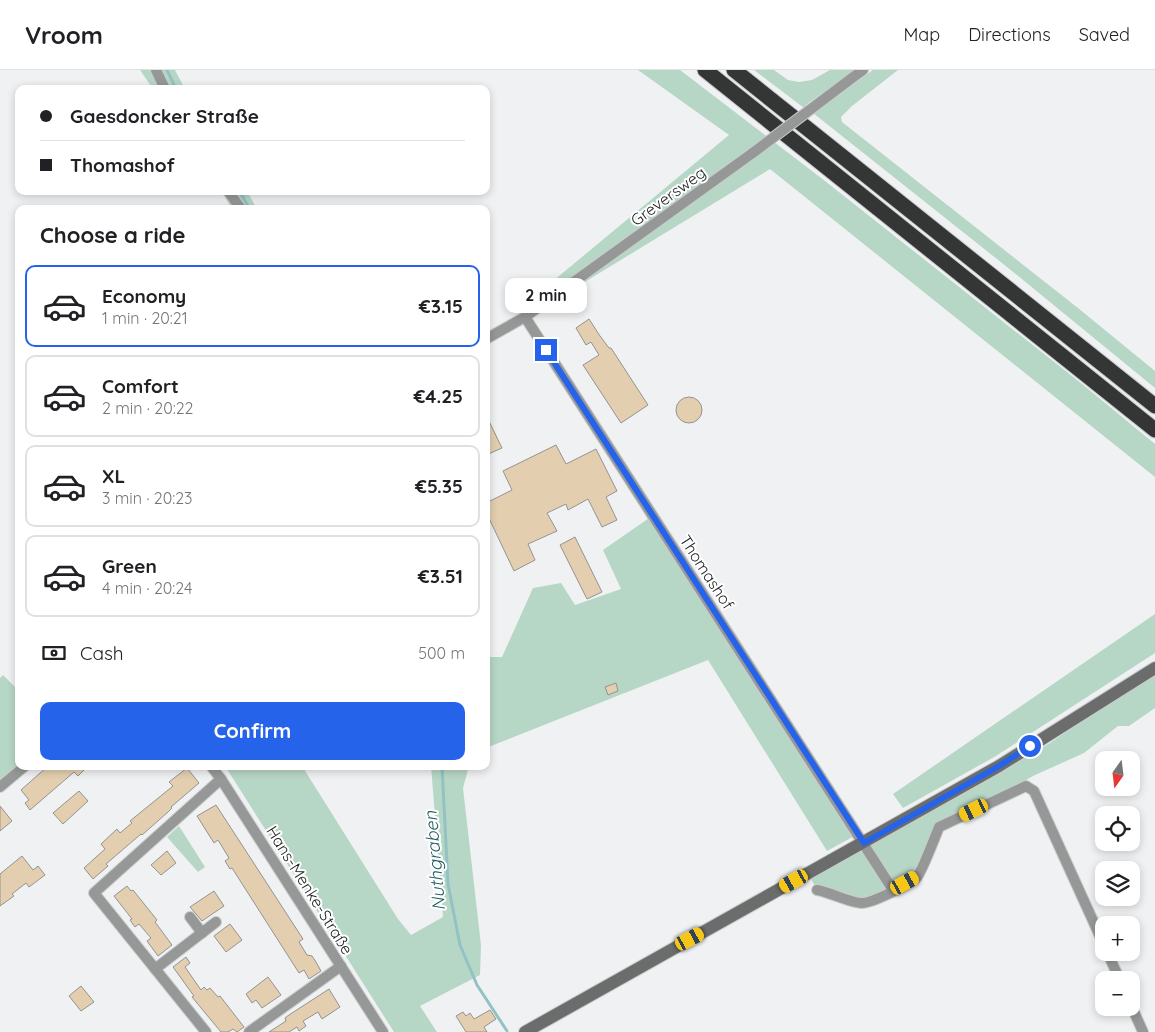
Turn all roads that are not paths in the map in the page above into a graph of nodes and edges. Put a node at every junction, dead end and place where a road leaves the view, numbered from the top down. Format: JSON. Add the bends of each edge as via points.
{"nodes":[{"id":1,"x":156,"y":70,"type":"edge"},
{"id":2,"x":704,"y":70,"type":"edge"},
{"id":3,"x":734,"y":70,"type":"edge"},
{"id":4,"x":863,"y":70,"type":"edge"},
{"id":5,"x":163,"y":85,"type":"edge"},
{"id":6,"x":525,"y":317,"type":"junction"},
{"id":7,"x":490,"y":337,"type":"edge"},
{"id":8,"x":1155,"y":406,"type":"edge"},
{"id":9,"x":1155,"y":430,"type":"edge"},
{"id":10,"x":1155,"y":668,"type":"edge"},
{"id":11,"x":20,"y":770,"type":"edge"},
{"id":12,"x":214,"y":770,"type":"edge"},
{"id":13,"x":221,"y":779,"type":"junction"},
{"id":14,"x":0,"y":788,"type":"edge"},
{"id":15,"x":864,"y":843,"type":"junction"},
{"id":16,"x":817,"y":890,"type":"dead end"},
{"id":17,"x":893,"y":890,"type":"junction"},
{"id":18,"x":190,"y":917,"type":"dead end"},
{"id":19,"x":216,"y":922,"type":"dead end"},
{"id":20,"x":1095,"y":925,"type":"edge"},
{"id":21,"x":202,"y":933,"type":"junction"},
{"id":22,"x":341,"y":966,"type":"junction"},
{"id":23,"x":156,"y":969,"type":"junction"},
{"id":24,"x":1136,"y":1016,"type":"edge"},
{"id":25,"x":206,"y":1032,"type":"edge"},
{"id":26,"x":249,"y":1032,"type":"edge"},
{"id":27,"x":383,"y":1032,"type":"edge"},
{"id":28,"x":525,"y":1032,"type":"edge"},
{"id":29,"x":1143,"y":1032,"type":"edge"}],
"edges":[{"from":1,"to":5,"type":"street"},
{"from":2,"to":9,"type":"highway"},
{"from":3,"to":8,"type":"highway"},
{"from":4,"to":6,"type":"street","name":"Greversweg","bridge":true},
{"from":6,"to":7,"type":"street","name":"Greversweg"},
{"from":6,"to":15,"type":"street","name":"Thomashof"},
{"from":10,"to":15,"type":"main road","via":[[999,766]]},
{"from":11,"to":14,"type":"street"},
{"from":12,"to":13,"type":"street","name":"Hans-Menke-Straße"},
{"from":13,"to":22,"type":"street","name":"Hans-Menke-Straße"},
{"from":13,"to":23,"type":"street","via":[[94,893]]},
{"from":15,"to":17,"type":"street","name":"Thomashof"},
{"from":15,"to":28,"type":"main road"},
{"from":16,"to":17,"type":"street","via":[[846,901],[864,903]]},
{"from":17,"to":20,"type":"street","via":[[917,877],[939,827],[1026,786],[1034,791]]},
{"from":18,"to":21,"type":"street"},
{"from":19,"to":21,"type":"street"},
{"from":21,"to":23,"type":"street"},
{"from":22,"to":26,"type":"street"},
{"from":22,"to":27,"type":"street","name":"Hans-Menke-Straße"},
{"from":23,"to":25,"type":"street"},
{"from":24,"to":29,"type":"street"}]}
